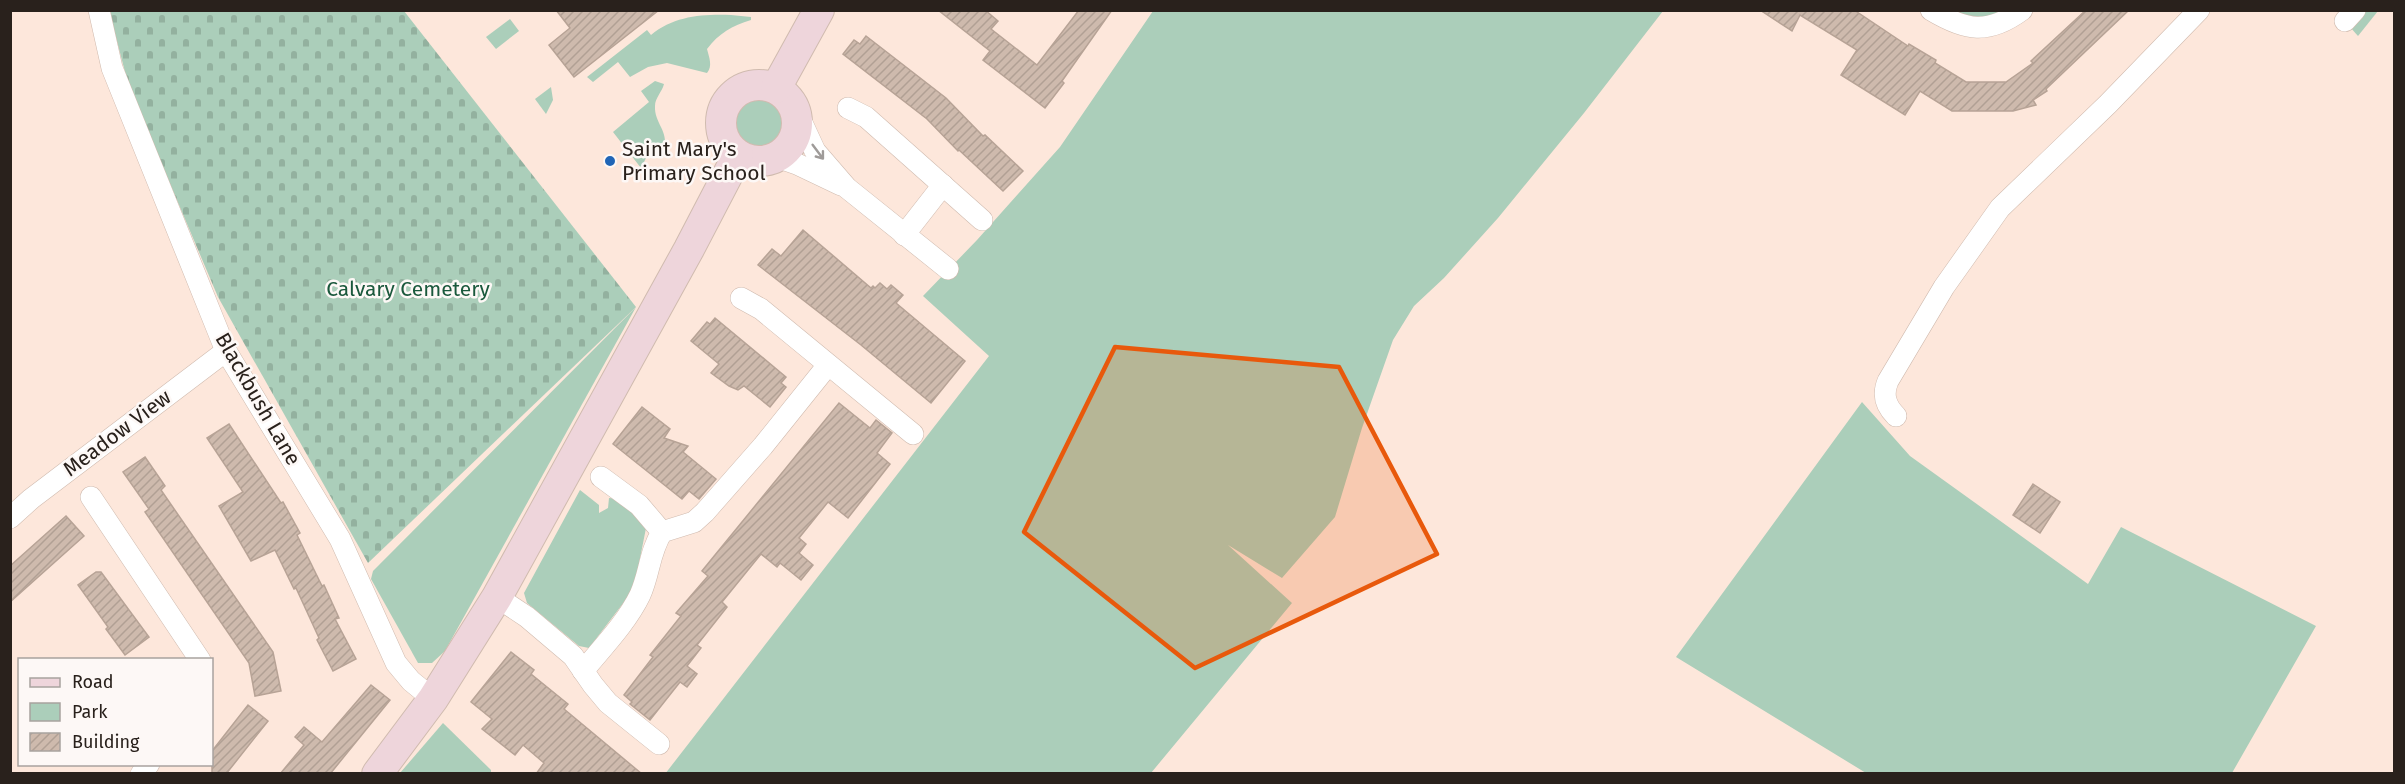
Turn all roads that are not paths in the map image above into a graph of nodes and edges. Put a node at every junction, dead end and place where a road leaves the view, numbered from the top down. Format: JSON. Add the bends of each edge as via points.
{"nodes":[{"id":1,"x":99,"y":10,"type":"edge"},
{"id":2,"x":819,"y":10,"type":"edge"},
{"id":3,"x":1932,"y":10,"type":"edge"},
{"id":4,"x":2022,"y":10,"type":"edge"},
{"id":5,"x":2199,"y":10,"type":"edge"},
{"id":6,"x":776,"y":88,"type":"junction"},
{"id":7,"x":848,"y":108,"type":"dead end"},
{"id":8,"x":796,"y":112,"type":"junction"},
{"id":9,"x":738,"y":155,"type":"junction"},
{"id":10,"x":777,"y":157,"type":"junction"},
{"id":11,"x":943,"y":185,"type":"junction"},
{"id":12,"x":847,"y":188,"type":"junction"},
{"id":13,"x":982,"y":220,"type":"dead end"},
{"id":14,"x":904,"y":235,"type":"junction"},
{"id":15,"x":948,"y":269,"type":"dead end"},
{"id":16,"x":741,"y":298,"type":"dead end"},
{"id":17,"x":226,"y":351,"type":"junction"},
{"id":18,"x":828,"y":365,"type":"junction"},
{"id":19,"x":1896,"y":416,"type":"dead end"},
{"id":20,"x":913,"y":434,"type":"dead end"},
{"id":21,"x":601,"y":477,"type":"dead end"},
{"id":22,"x":91,"y":497,"type":"dead end"},
{"id":23,"x":10,"y":518,"type":"edge"},
{"id":24,"x":662,"y":532,"type":"junction"},
{"id":25,"x":496,"y":597,"type":"junction"},
{"id":26,"x":199,"y":658,"type":"edge"},
{"id":27,"x":583,"y":671,"type":"junction"},
{"id":28,"x":428,"y":696,"type":"junction"},
{"id":29,"x":659,"y":744,"type":"dead end"},
{"id":30,"x":377,"y":774,"type":"edge"}],
"edges":[{"from":1,"to":17,"type":"street","name":"Blackbush Lane","via":[[112,68]]},
{"from":2,"to":6,"type":"street"},
{"from":3,"to":4,"type":"street","via":[[1950,22],[1981,29],[1995,26]]},
{"from":5,"to":19,"type":"street","via":[[1994,216],[1944,287],[1887,381],[1886,401]]},
{"from":6,"to":8,"type":"street","via":[[792,102]]},
{"from":6,"to":9,"type":"street","via":[[754,84],[744,87],[727,102],[722,113],[723,136]]},
{"from":7,"to":11,"type":"street","via":[[866,117]]},
{"from":8,"to":10,"type":"street","via":[[795,138]]},
{"from":8,"to":12,"type":"street","one_way":true,"via":[[815,151]]},
{"from":9,"to":10,"type":"street","via":[[757,161]]},
{"from":9,"to":25,"type":"street"},
{"from":10,"to":12,"type":"street"},
{"from":11,"to":13,"type":"street"},
{"from":11,"to":14,"type":"street"},
{"from":12,"to":14,"type":"street"},
{"from":14,"to":15,"type":"street"},
{"from":16,"to":18,"type":"street","via":[[761,309]]},
{"from":17,"to":23,"type":"street","name":"Meadow View"},
{"from":17,"to":28,"type":"street","name":"Blackbush Lane","via":[[340,539],[396,663]]},
{"from":18,"to":20,"type":"street"},
{"from":18,"to":24,"type":"street","via":[[705,512],[694,522]]},
{"from":21,"to":24,"type":"street","via":[[639,505]]},
{"from":22,"to":26,"type":"street"},
{"from":24,"to":27,"type":"street","via":[[650,556],[640,594]]},
{"from":25,"to":27,"type":"street","via":[[573,656]]},
{"from":25,"to":28,"type":"street"},
{"from":27,"to":29,"type":"street","via":[[608,703]]},
{"from":28,"to":30,"type":"street"}]}
